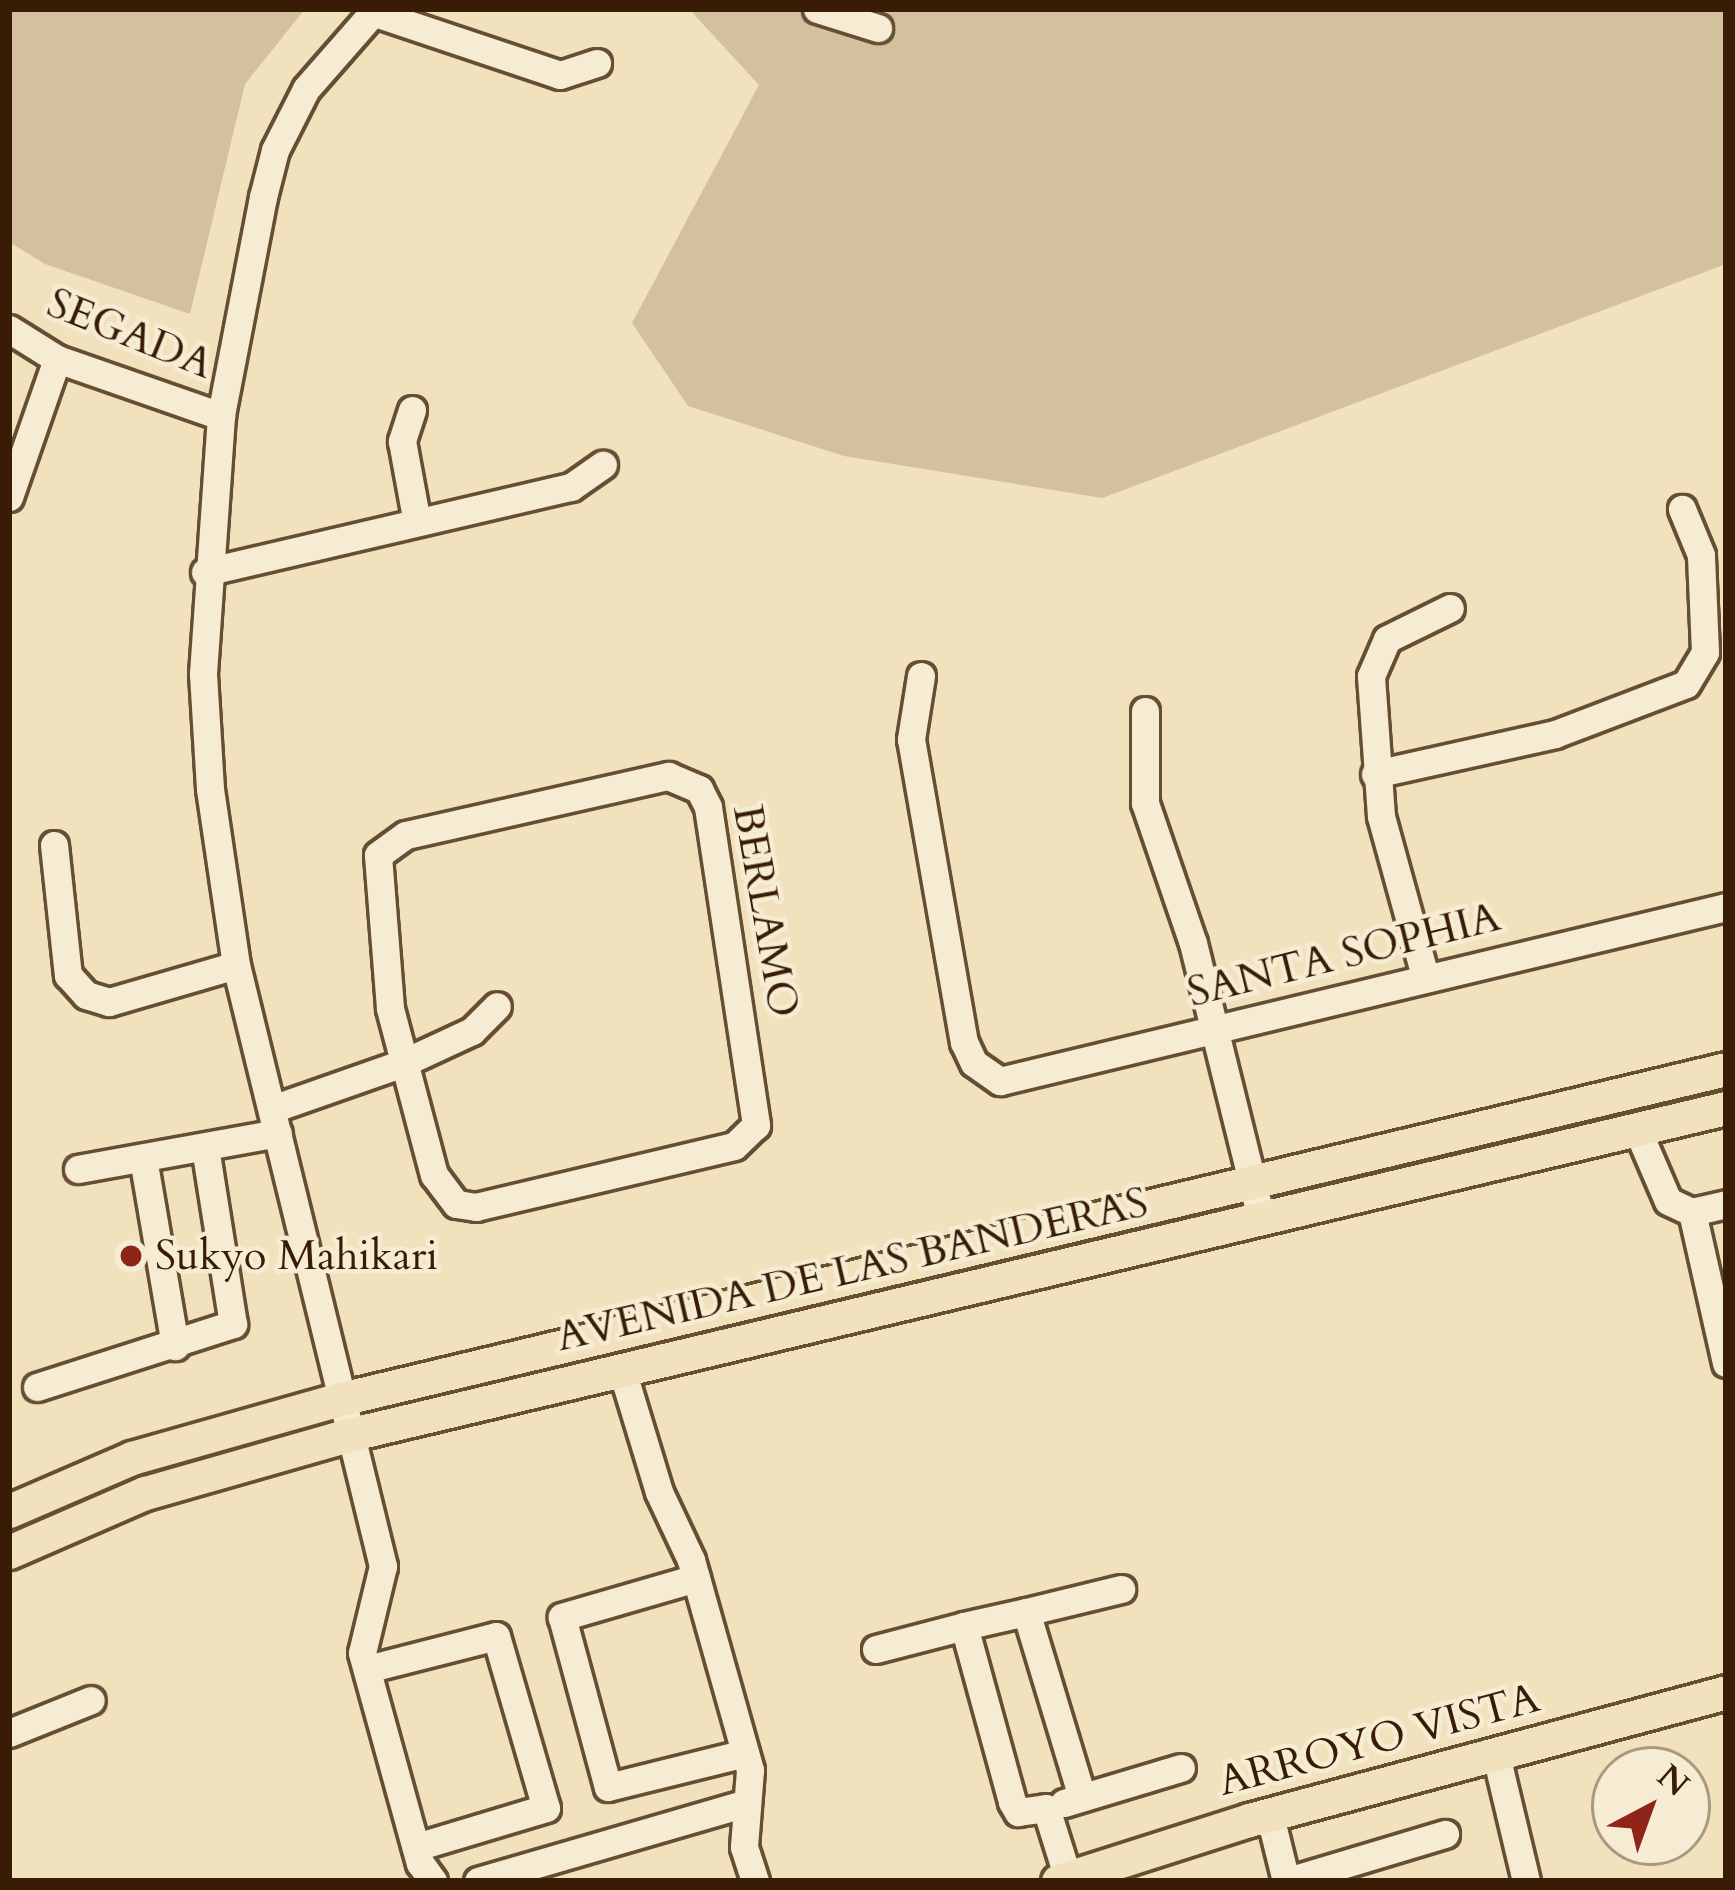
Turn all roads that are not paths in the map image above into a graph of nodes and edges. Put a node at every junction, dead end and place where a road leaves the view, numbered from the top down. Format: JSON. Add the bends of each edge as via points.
{"nodes":[{"id":1,"x":817,"y":9,"type":"edge"},
{"id":2,"x":374,"y":10,"type":"edge"},
{"id":3,"x":878,"y":28,"type":"dead end"},
{"id":4,"x":597,"y":63,"type":"dead end"},
{"id":5,"x":9,"y":329,"type":"edge"},
{"id":6,"x":57,"y":359,"type":"junction"},
{"id":7,"x":412,"y":410,"type":"dead end"},
{"id":8,"x":220,"y":416,"type":"junction"},
{"id":9,"x":603,"y":465,"type":"dead end"},
{"id":10,"x":9,"y":497,"type":"edge"},
{"id":11,"x":1682,"y":509,"type":"dead end"},
{"id":12,"x":416,"y":518,"type":"junction"},
{"id":13,"x":205,"y":572,"type":"junction"},
{"id":14,"x":1450,"y":608,"type":"dead end"},
{"id":15,"x":921,"y":676,"type":"dead end"},
{"id":16,"x":1145,"y":711,"type":"dead end"},
{"id":17,"x":1376,"y":774,"type":"junction"},
{"id":18,"x":54,"y":845,"type":"dead end"},
{"id":19,"x":1726,"y":907,"type":"edge"},
{"id":20,"x":236,"y":965,"type":"junction"},
{"id":21,"x":1425,"y":976,"type":"junction"},
{"id":22,"x":497,"y":1006,"type":"dead end"},
{"id":23,"x":1215,"y":1031,"type":"junction"},
{"id":24,"x":403,"y":1063,"type":"junction"},
{"id":25,"x":1726,"y":1070,"type":"edge"},
{"id":26,"x":1726,"y":1091,"type":"edge"},
{"id":27,"x":1726,"y":1108,"type":"edge"},
{"id":28,"x":275,"y":1121,"type":"junction"},
{"id":29,"x":1637,"y":1129,"type":"junction"},
{"id":30,"x":205,"y":1147,"type":"junction"},
{"id":31,"x":142,"y":1158,"type":"junction"},
{"id":32,"x":78,"y":1169,"type":"dead end"},
{"id":33,"x":1253,"y":1179,"type":"junction"},
{"id":34,"x":1726,"y":1204,"type":"edge"},
{"id":35,"x":1691,"y":1212,"type":"junction"},
{"id":36,"x":1261,"y":1218,"type":"junction"},
{"id":37,"x":175,"y":1346,"type":"junction"},
{"id":38,"x":1726,"y":1363,"type":"edge"},
{"id":39,"x":622,"y":1370,"type":"junction"},
{"id":40,"x":37,"y":1387,"type":"dead end"},
{"id":41,"x":340,"y":1399,"type":"junction"},
{"id":42,"x":349,"y":1435,"type":"junction"},
{"id":43,"x":9,"y":1511,"type":"edge"},
{"id":44,"x":9,"y":1552,"type":"edge"},
{"id":45,"x":696,"y":1578,"type":"junction"},
{"id":46,"x":1121,"y":1589,"type":"dead end"},
{"id":47,"x":1026,"y":1612,"type":"junction"},
{"id":48,"x":964,"y":1626,"type":"junction"},
{"id":49,"x":876,"y":1649,"type":"dead end"},
{"id":50,"x":367,"y":1669,"type":"junction"},
{"id":51,"x":1726,"y":1692,"type":"edge"},
{"id":52,"x":91,"y":1700,"type":"dead end"},
{"id":53,"x":9,"y":1732,"type":"edge"},
{"id":54,"x":745,"y":1753,"type":"junction"},
{"id":55,"x":1496,"y":1755,"type":"junction"},
{"id":56,"x":1181,"y":1768,"type":"dead end"},
{"id":57,"x":1082,"y":1797,"type":"junction"},
{"id":58,"x":747,"y":1803,"type":"junction"},
{"id":59,"x":1046,"y":1808,"type":"junction"},
{"id":60,"x":1270,"y":1816,"type":"junction"},
{"id":61,"x":1444,"y":1834,"type":"dead end"},
{"id":62,"x":416,"y":1847,"type":"junction"},
{"id":63,"x":1349,"y":1872,"type":"edge"},
{"id":64,"x":1063,"y":1880,"type":"edge"},
{"id":65,"x":433,"y":1881,"type":"edge"},
{"id":66,"x":478,"y":1881,"type":"edge"},
{"id":67,"x":754,"y":1881,"type":"edge"},
{"id":68,"x":1287,"y":1881,"type":"edge"},
{"id":69,"x":1526,"y":1881,"type":"edge"}],
"edges":[{"from":1,"to":3,"type":"street"},
{"from":2,"to":4,"type":"street","via":[[560,75]]},
{"from":2,"to":8,"type":"street","via":[[306,89],[275,150]]},
{"from":5,"to":6,"type":"street","name":"SEGADA"},
{"from":6,"to":8,"type":"street","name":"SEGADA"},
{"from":6,"to":10,"type":"street"},
{"from":7,"to":12,"type":"street","via":[[402,441]]},
{"from":8,"to":13,"type":"street"},
{"from":9,"to":12,"type":"street","via":[[571,487]]},
{"from":11,"to":17,"type":"street","via":[[1702,555],[1705,652],[1686,684],[1555,734]]},
{"from":12,"to":13,"type":"street"},
{"from":13,"to":20,"type":"street","via":[[210,789]]},
{"from":14,"to":17,"type":"street","via":[[1404,625],[1377,656]]},
{"from":15,"to":23,"type":"street","name":"SANTA SOPHIA","via":[[911,739],[964,1042],[984,1073],[1021,1081]]},
{"from":16,"to":23,"type":"street","via":[[1144,802]]},
{"from":17,"to":21,"type":"street"},
{"from":18,"to":20,"type":"street","via":[[68,974],[86,995],[109,1002]]},
{"from":19,"to":21,"type":"street","name":"SANTA SOPHIA"},
{"from":20,"to":28,"type":"street"},
{"from":21,"to":23,"type":"street","name":"SANTA SOPHIA"},
{"from":22,"to":24,"type":"street","via":[[472,1030]]},
{"from":23,"to":33,"type":"street"},
{"from":24,"to":24,"type":"street","name":"BERLAMO","via":[[434,1175],[456,1204],[476,1207],[746,1138],[757,1107],[699,789],[668,776],[388,843],[375,874]]},
{"from":24,"to":28,"type":"street"},
{"from":25,"to":33,"type":"main road","name":"AVENIDA DE LAS BANDERAS"},
{"from":26,"to":29,"type":"main road","via":[[1654,1113]]},
{"from":27,"to":29,"type":"main road","name":"AVENIDA DE LAS BANDERAS"},
{"from":28,"to":30,"type":"street"},
{"from":28,"to":41,"type":"street"},
{"from":29,"to":35,"type":"street","via":[[1653,1181],[1668,1202]]},
{"from":29,"to":36,"type":"main road","name":"AVENIDA DE LAS BANDERAS"},
{"from":30,"to":31,"type":"street"},
{"from":30,"to":37,"type":"street","via":[[233,1324]]},
{"from":31,"to":32,"type":"street"},
{"from":31,"to":37,"type":"street"},
{"from":33,"to":36,"type":"street"},
{"from":33,"to":41,"type":"main road","name":"AVENIDA DE LAS BANDERAS"},
{"from":34,"to":35,"type":"street"},
{"from":35,"to":38,"type":"street"},
{"from":36,"to":39,"type":"main road","name":"AVENIDA DE LAS BANDERAS"},
{"from":37,"to":40,"type":"street"},
{"from":39,"to":42,"type":"main road","name":"AVENIDA DE LAS BANDERAS"},
{"from":39,"to":45,"type":"street"},
{"from":41,"to":42,"type":"street"},
{"from":41,"to":43,"type":"main road","name":"AVENIDA DE LAS BANDERAS","via":[[132,1458]]},
{"from":42,"to":44,"type":"main road","name":"AVENIDA DE LAS BANDERAS","via":[[145,1493]]},
{"from":42,"to":50,"type":"street","via":[[383,1566],[362,1652]]},
{"from":45,"to":54,"type":"street"},
{"from":45,"to":54,"type":"street","via":[[562,1617],[608,1787]]},
{"from":46,"to":47,"type":"street"},
{"from":47,"to":48,"type":"street"},
{"from":47,"to":57,"type":"street"},
{"from":48,"to":49,"type":"street"},
{"from":48,"to":59,"type":"street","via":[[1012,1802],[1018,1812]]},
{"from":50,"to":62,"type":"street"},
{"from":50,"to":62,"type":"street","via":[[496,1636],[546,1808]]},
{"from":51,"to":55,"type":"main road","name":"ARROYO VISTA"},
{"from":52,"to":53,"type":"street"},
{"from":54,"to":58,"type":"street"},
{"from":55,"to":60,"type":"main road","name":"ARROYO VISTA"},
{"from":55,"to":69,"type":"street"},
{"from":56,"to":57,"type":"street"},
{"from":57,"to":59,"type":"street"},
{"from":58,"to":66,"type":"street"},
{"from":58,"to":67,"type":"street","via":[[744,1847]]},
{"from":59,"to":64,"type":"street"},
{"from":60,"to":64,"type":"main road","name":"ARROYO VISTA"},
{"from":60,"to":68,"type":"street"},
{"from":61,"to":63,"type":"street"},
{"from":62,"to":65,"type":"street"},
{"from":63,"to":68,"type":"street"}]}
